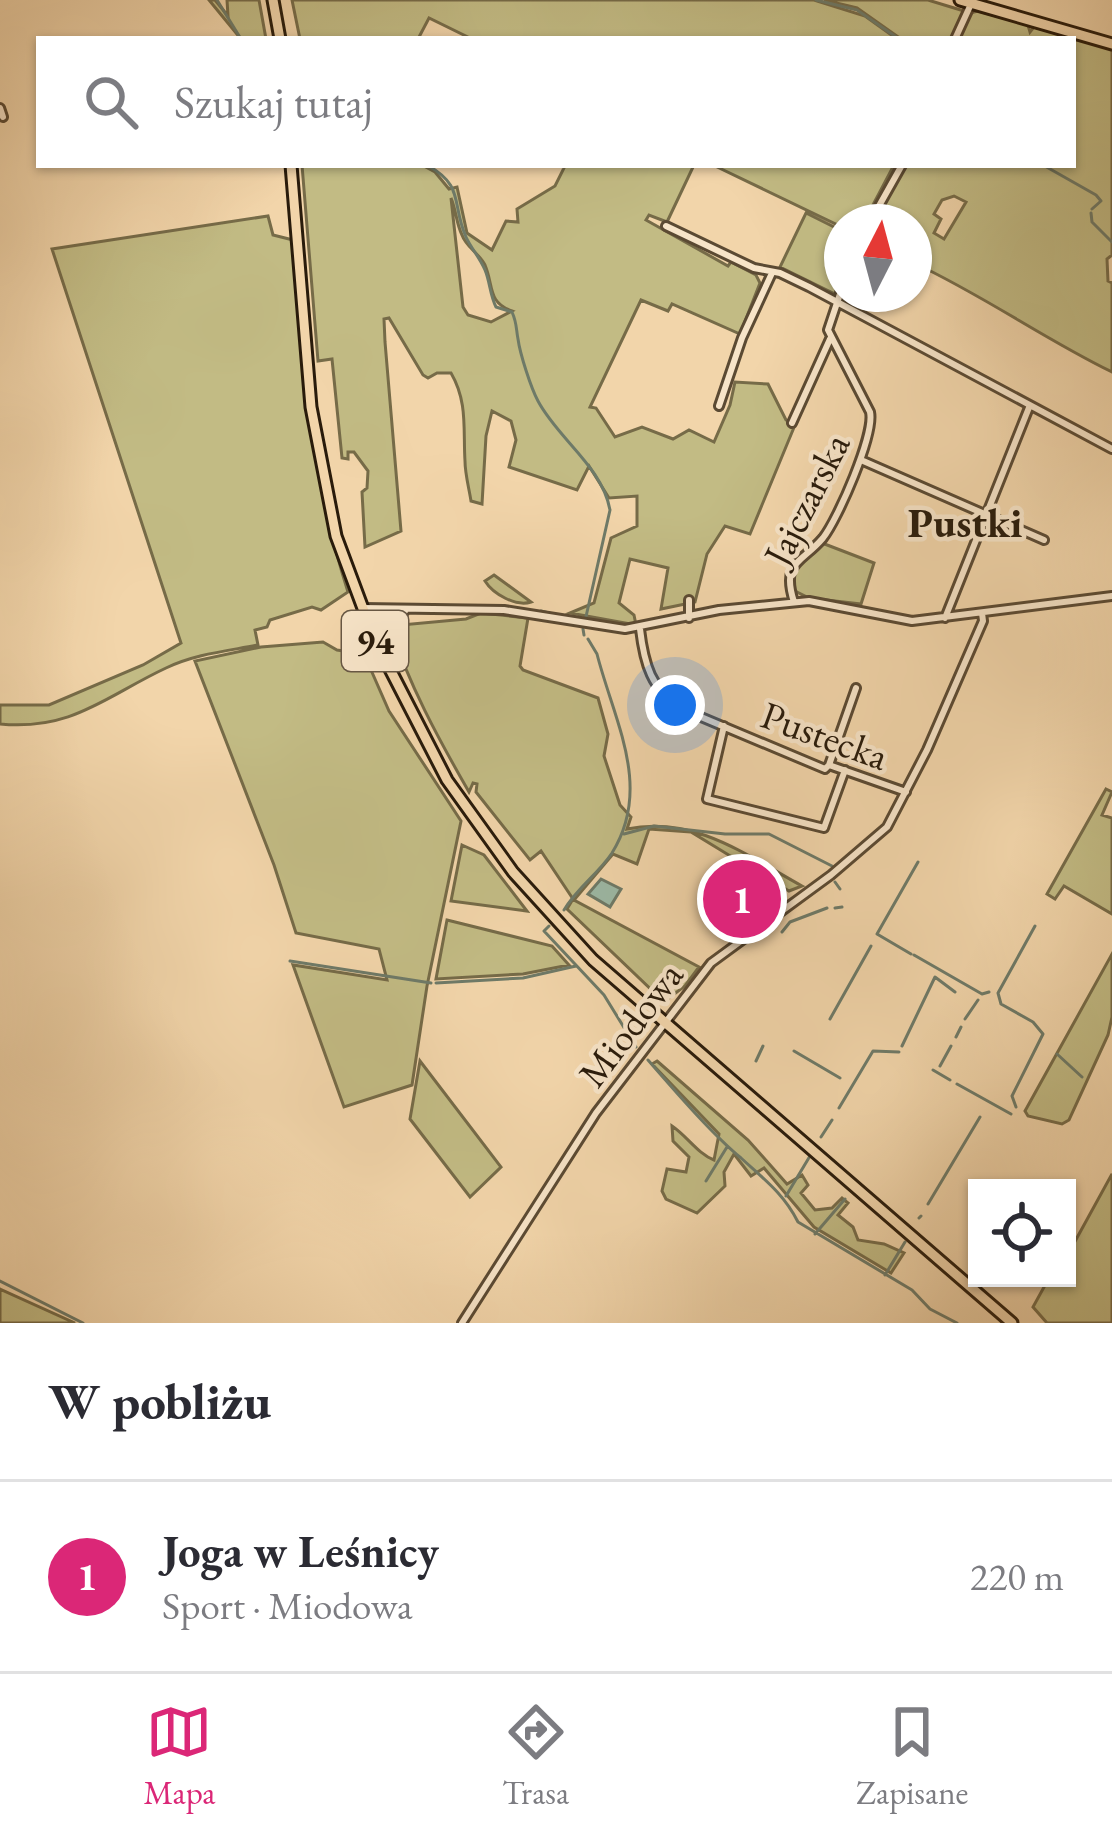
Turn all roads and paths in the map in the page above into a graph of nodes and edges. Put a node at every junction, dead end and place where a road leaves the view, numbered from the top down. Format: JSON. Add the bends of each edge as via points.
{"nodes":[{"id":1,"x":273,"y":0,"type":"edge"},
{"id":2,"x":968,"y":1,"type":"edge"},
{"id":3,"x":279,"y":36,"type":"edge"},
{"id":4,"x":956,"y":36,"type":"edge"},
{"id":5,"x":1112,"y":44,"type":"edge"},
{"id":6,"x":291,"y":168,"type":"edge"},
{"id":7,"x":900,"y":168,"type":"edge"},
{"id":8,"x":880,"y":204,"type":"edge"},
{"id":9,"x":666,"y":226,"type":"dead end"},
{"id":10,"x":772,"y":273,"type":"junction"},
{"id":11,"x":824,"y":296,"type":"edge"},
{"id":12,"x":834,"y":312,"type":"edge"},
{"id":13,"x":857,"y":312,"type":"edge"},
{"id":14,"x":830,"y":339,"type":"junction"},
{"id":15,"x":1030,"y":405,"type":"junction"},
{"id":16,"x":719,"y":406,"type":"dead end"},
{"id":17,"x":792,"y":423,"type":"dead end"},
{"id":18,"x":1112,"y":449,"type":"edge"},
{"id":19,"x":861,"y":460,"type":"junction"},
{"id":20,"x":986,"y":515,"type":"junction"},
{"id":21,"x":1044,"y":540,"type":"dead end"},
{"id":22,"x":1112,"y":596,"type":"edge"},
{"id":23,"x":689,"y":599,"type":"dead end"},
{"id":24,"x":794,"y":602,"type":"junction"},
{"id":25,"x":361,"y":608,"type":"junction"},
{"id":26,"x":409,"y":609,"type":"junction"},
{"id":27,"x":982,"y":614,"type":"junction"},
{"id":28,"x":688,"y":618,"type":"junction"},
{"id":29,"x":946,"y":618,"type":"junction"},
{"id":30,"x":367,"y":623,"type":"junction"},
{"id":31,"x":640,"y":629,"type":"junction"},
{"id":32,"x":856,"y":688,"type":"dead end"},
{"id":33,"x":724,"y":726,"type":"junction"},
{"id":34,"x":829,"y":765,"type":"junction"},
{"id":35,"x":845,"y":770,"type":"junction"},
{"id":36,"x":906,"y":792,"type":"junction"},
{"id":37,"x":666,"y":1024,"type":"junction"},
{"id":38,"x":462,"y":1323,"type":"edge"},
{"id":39,"x":1012,"y":1323,"type":"edge"}],
"edges":[{"from":1,"to":3,"type":"main road"},
{"from":2,"to":4,"type":"street"},
{"from":2,"to":5,"type":"main road"},
{"from":6,"to":25,"type":"main road","number":"94","via":[[311,407],[336,536]]},
{"from":7,"to":8,"type":"street"},
{"from":9,"to":10,"type":"street"},
{"from":10,"to":11,"type":"street"},
{"from":10,"to":16,"type":"street"},
{"from":12,"to":14,"type":"street"},
{"from":13,"to":15,"type":"street"},
{"from":14,"to":17,"type":"street"},
{"from":14,"to":19,"type":"street","name":"Jajczarska","via":[[872,418]]},
{"from":15,"to":18,"type":"street"},
{"from":15,"to":20,"type":"street"},
{"from":19,"to":20,"type":"street"},
{"from":19,"to":24,"type":"street","name":"Jajczarska","via":[[825,536],[791,570]]},
{"from":20,"to":21,"type":"street"},
{"from":20,"to":29,"type":"street"},
{"from":22,"to":27,"type":"street"},
{"from":23,"to":28,"type":"street"},
{"from":24,"to":28,"type":"street"},
{"from":24,"to":29,"type":"street","via":[[912,621]]},
{"from":25,"to":26,"type":"street"},
{"from":25,"to":30,"type":"main road","number":"94"},
{"from":26,"to":30,"type":"street"},
{"from":26,"to":31,"type":"street","via":[[504,610]]},
{"from":27,"to":29,"type":"street"},
{"from":27,"to":36,"type":"street","name":"Miodowa"},
{"from":28,"to":31,"type":"street"},
{"from":30,"to":37,"type":"main road","number":"94","via":[[416,725],[512,872]]},
{"from":31,"to":33,"type":"street","name":"Pustecka","via":[[647,670],[668,700]]},
{"from":32,"to":34,"type":"street"},
{"from":33,"to":34,"type":"street","name":"Pustecka"},
{"from":33,"to":35,"type":"street","via":[[707,799],[824,828]]},
{"from":34,"to":35,"type":"street","name":"Pustecka"},
{"from":35,"to":36,"type":"street","name":"Pustecka"},
{"from":36,"to":37,"type":"street","name":"Miodowa","via":[[883,832],[711,963]]},
{"from":37,"to":38,"type":"street","name":"Miodowa","via":[[596,1113]]},
{"from":37,"to":39,"type":"main road","number":"94"}]}
